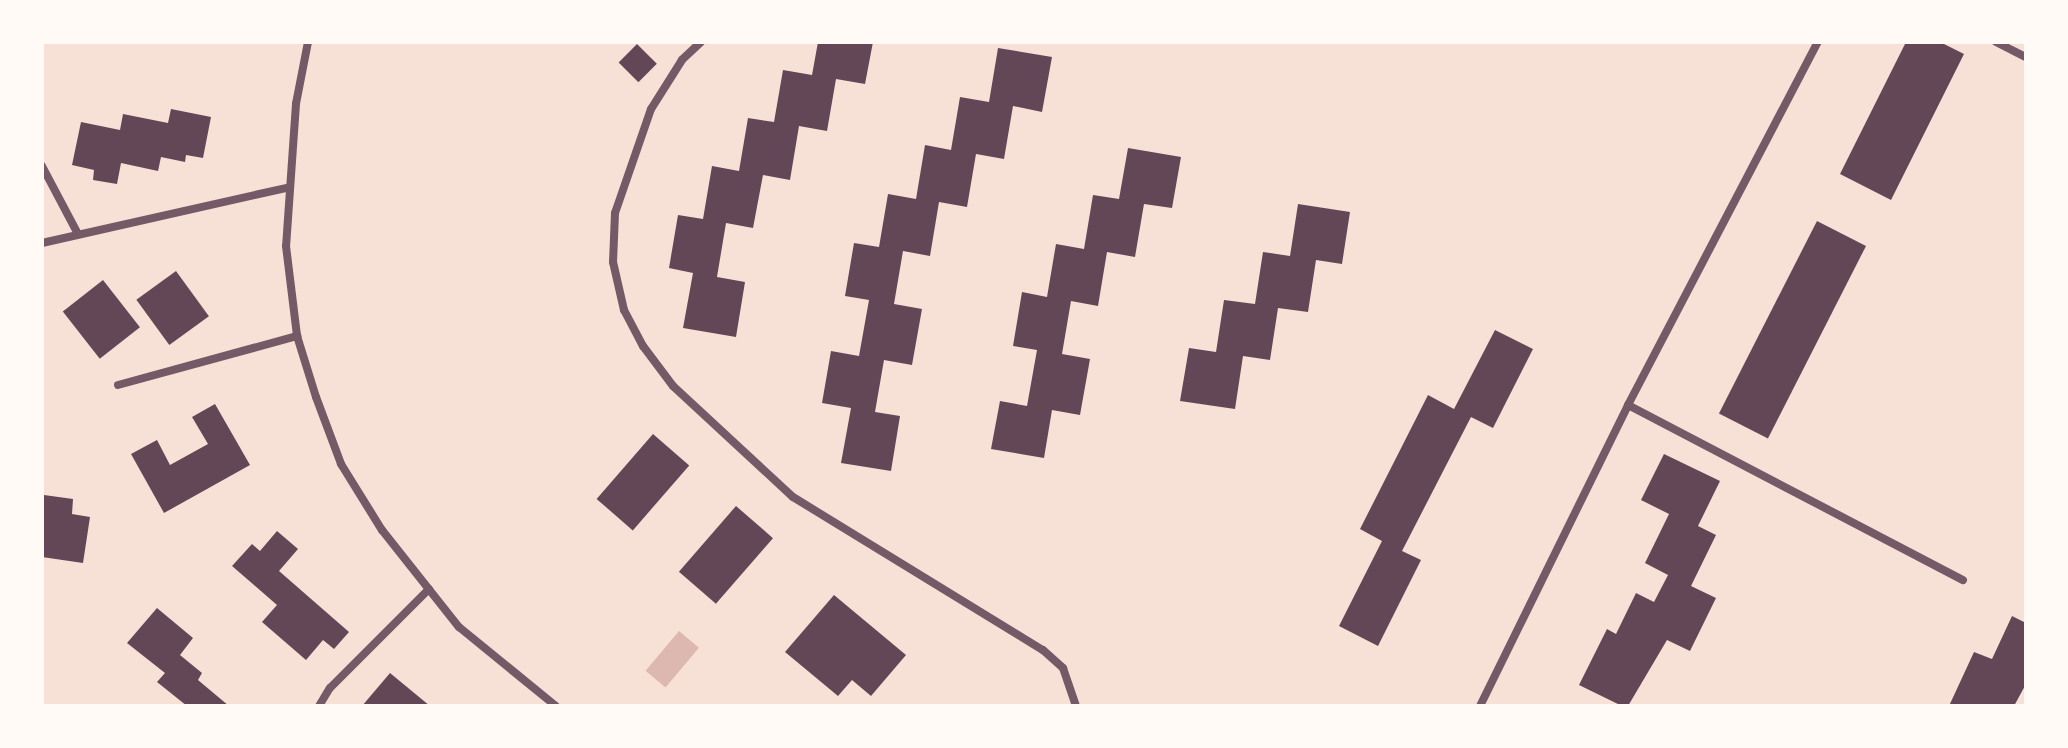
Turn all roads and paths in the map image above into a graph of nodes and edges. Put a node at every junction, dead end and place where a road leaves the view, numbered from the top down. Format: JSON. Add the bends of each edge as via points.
{"nodes":[{"id":1,"x":308,"y":42,"type":"edge"},
{"id":2,"x":701,"y":42,"type":"edge"},
{"id":3,"x":1818,"y":42,"type":"edge"},
{"id":4,"x":1996,"y":42,"type":"edge"},
{"id":5,"x":2026,"y":57,"type":"edge"},
{"id":6,"x":42,"y":166,"type":"edge"},
{"id":7,"x":287,"y":188,"type":"junction"},
{"id":8,"x":78,"y":234,"type":"junction"},
{"id":9,"x":42,"y":243,"type":"edge"},
{"id":10,"x":297,"y":336,"type":"junction"},
{"id":11,"x":118,"y":385,"type":"dead end"},
{"id":12,"x":1628,"y":405,"type":"junction"},
{"id":13,"x":1963,"y":580,"type":"dead end"},
{"id":14,"x":429,"y":589,"type":"junction"},
{"id":15,"x":319,"y":706,"type":"edge"},
{"id":16,"x":556,"y":706,"type":"edge"},
{"id":17,"x":1076,"y":706,"type":"edge"},
{"id":18,"x":1480,"y":706,"type":"edge"}],
"edges":[{"from":1,"to":7,"type":"street"},
{"from":2,"to":17,"type":"street","via":[[682,60],[651,109],[615,213],[613,262],[624,310],[643,346],[673,386],[793,497],[1043,650],[1063,668]]},
{"from":3,"to":12,"type":"street"},
{"from":4,"to":5,"type":"street"},
{"from":6,"to":8,"type":"street"},
{"from":7,"to":8,"type":"street"},
{"from":7,"to":10,"type":"street","via":[[286,246]]},
{"from":8,"to":9,"type":"street"},
{"from":10,"to":11,"type":"street"},
{"from":10,"to":14,"type":"street","via":[[341,464],[382,530]]},
{"from":12,"to":13,"type":"street"},
{"from":12,"to":18,"type":"street"},
{"from":14,"to":15,"type":"street","via":[[330,688]]},
{"from":14,"to":16,"type":"street","via":[[459,627]]}]}
